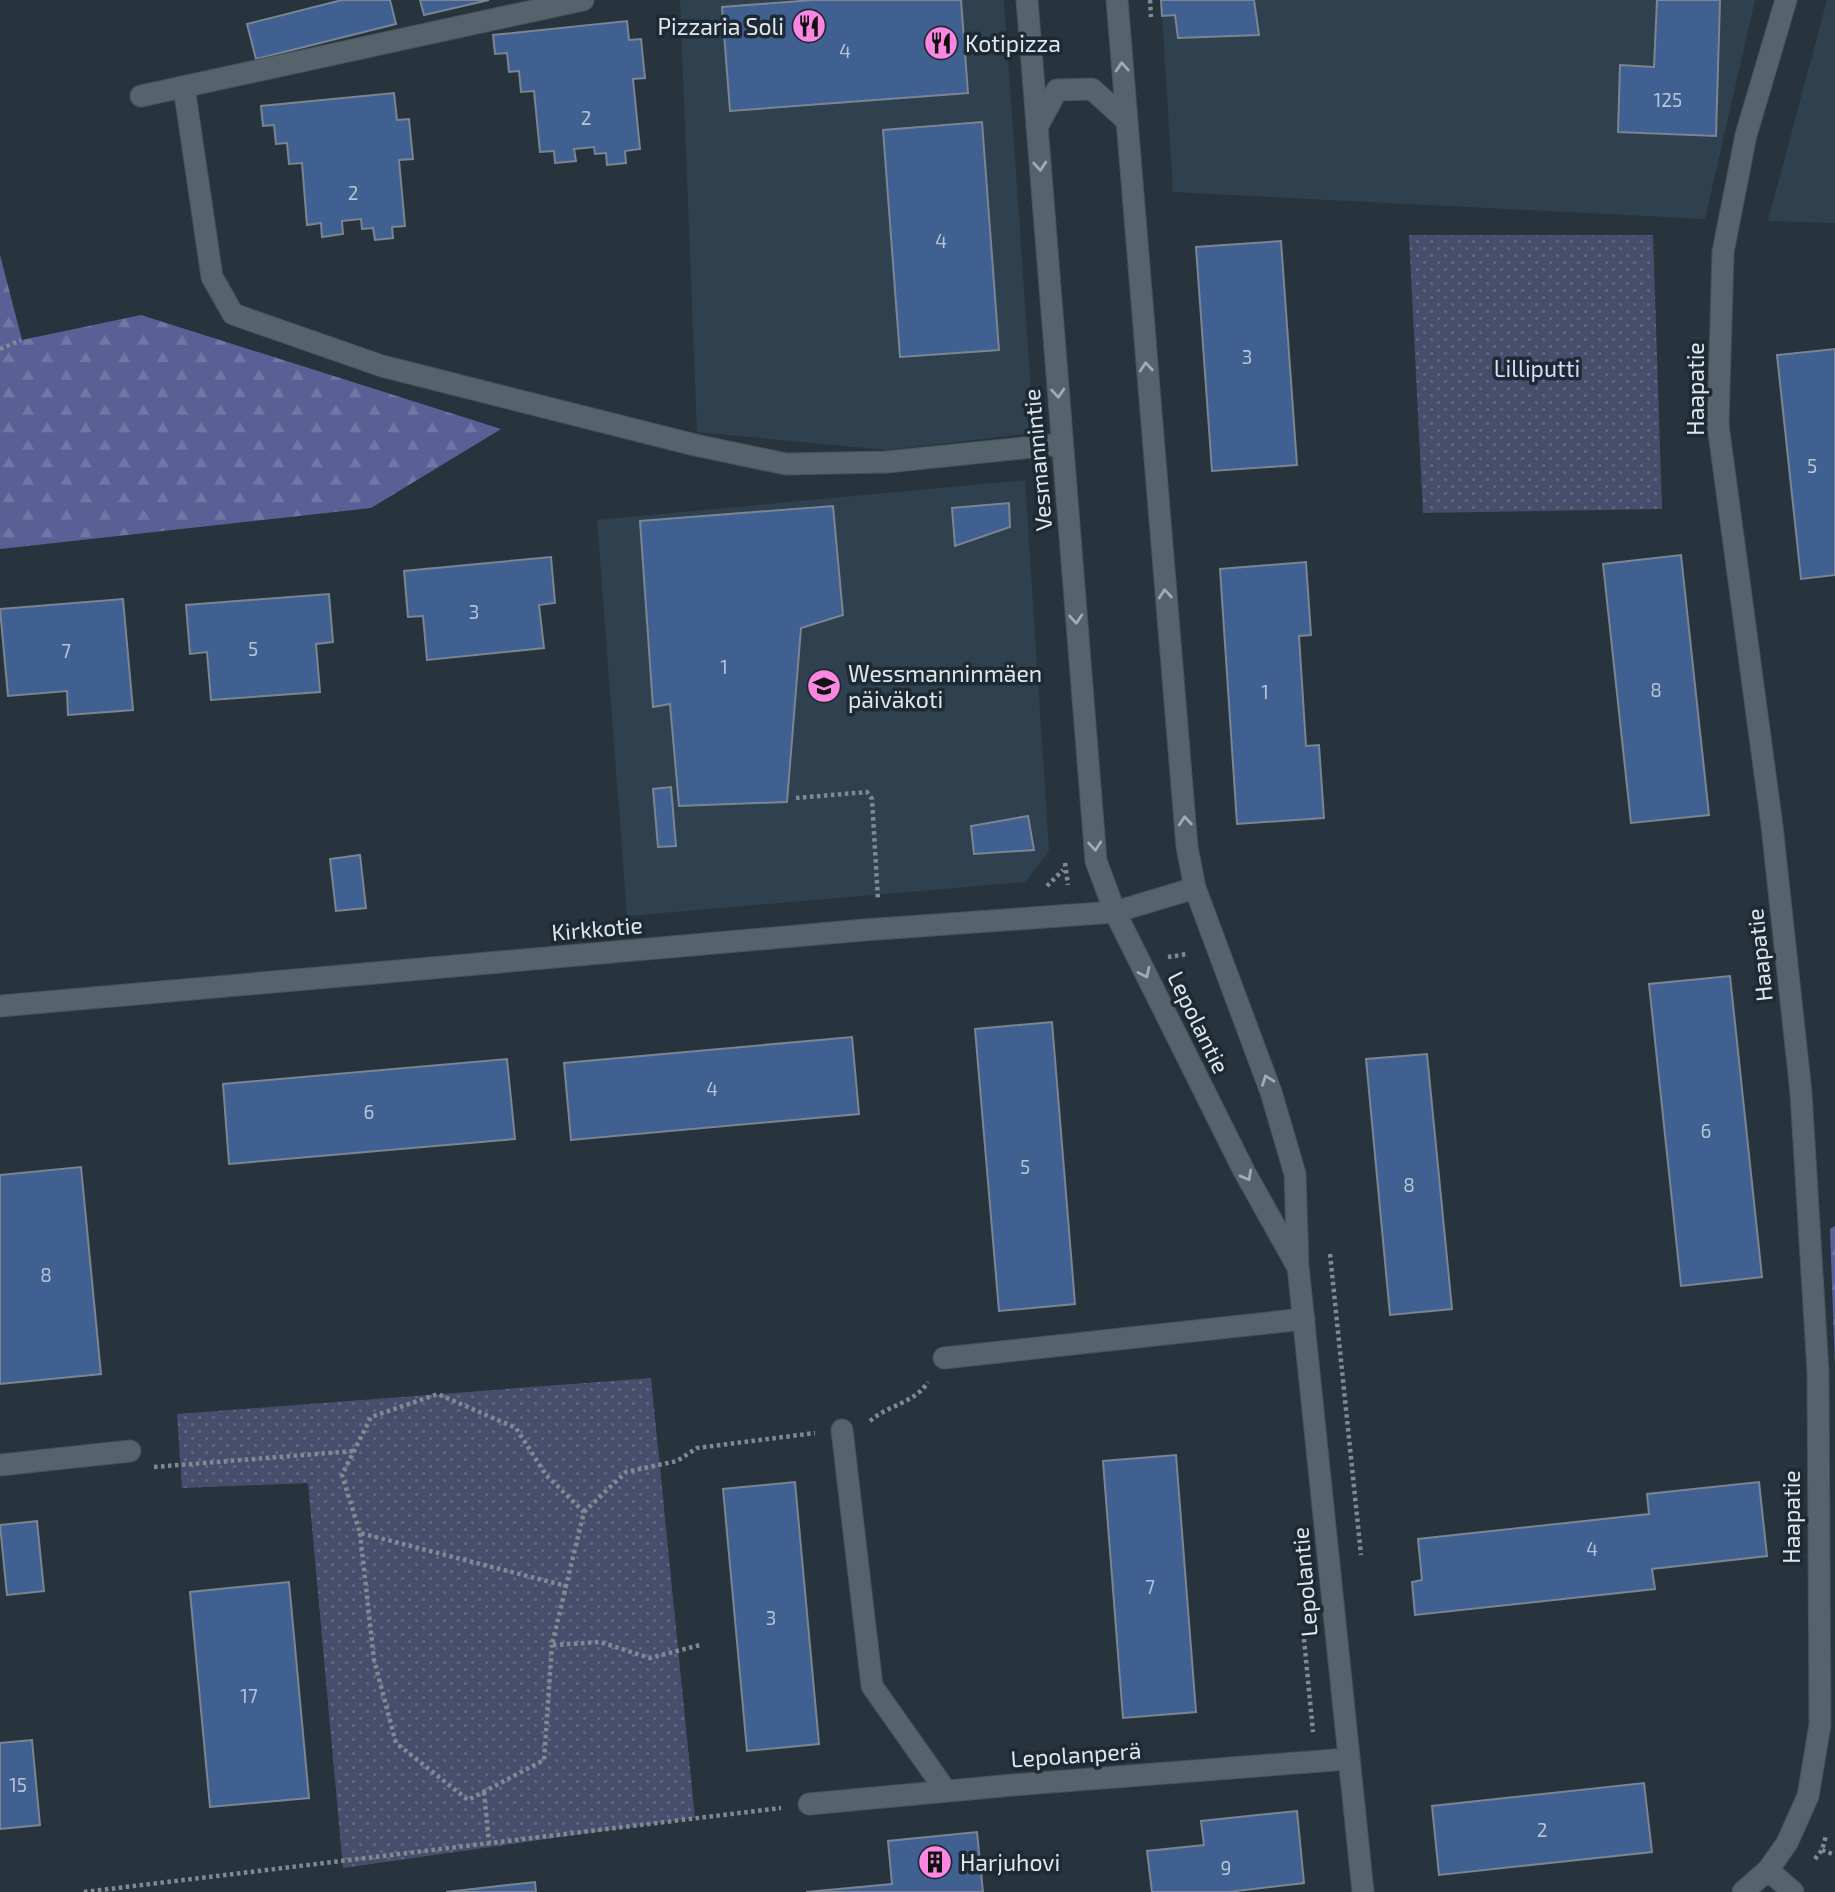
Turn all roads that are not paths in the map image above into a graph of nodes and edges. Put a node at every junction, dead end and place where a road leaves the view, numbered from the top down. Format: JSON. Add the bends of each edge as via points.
{"nodes":[{"id":1,"x":583,"y":0,"type":"edge"},
{"id":2,"x":1027,"y":0,"type":"edge"},
{"id":3,"x":1117,"y":0,"type":"edge"},
{"id":4,"x":1786,"y":0,"type":"edge"},
{"id":5,"x":184,"y":86,"type":"junction"},
{"id":6,"x":141,"y":96,"type":"dead end"},
{"id":7,"x":1125,"y":118,"type":"junction"},
{"id":8,"x":1037,"y":127,"type":"junction"},
{"id":9,"x":1062,"y":444,"type":"junction"},
{"id":10,"x":1195,"y":888,"type":"junction"},
{"id":11,"x":1115,"y":912,"type":"junction"},
{"id":12,"x":0,"y":1006,"type":"edge"},
{"id":13,"x":1298,"y":1266,"type":"junction"},
{"id":14,"x":1304,"y":1319,"type":"junction"},
{"id":15,"x":944,"y":1358,"type":"road end"},
{"id":16,"x":842,"y":1430,"type":"road end"},
{"id":17,"x":130,"y":1451,"type":"dead end"},
{"id":18,"x":0,"y":1465,"type":"edge"},
{"id":19,"x":1348,"y":1759,"type":"junction"},
{"id":20,"x":946,"y":1791,"type":"junction"},
{"id":21,"x":809,"y":1804,"type":"road end"},
{"id":22,"x":1768,"y":1870,"type":"junction"},
{"id":23,"x":1363,"y":1892,"type":"edge"},
{"id":24,"x":1743,"y":1892,"type":"edge"},
{"id":25,"x":1793,"y":1892,"type":"edge"}],
"edges":[{"from":1,"to":5,"type":"street"},
{"from":2,"to":8,"type":"street","name":"Vesmannintie"},
{"from":7,"to":3,"type":"street","one_way":true},
{"from":4,"to":22,"type":"street","name":"Haapatie","via":[[1746,135],[1723,252],[1718,425],[1772,826],[1796,1053],[1818,1372],[1820,1725],[1808,1796],[1787,1843]]},
{"from":5,"to":6,"type":"street"},
{"from":5,"to":9,"type":"street","via":[[212,276],[233,314],[382,366],[786,464],[887,462]]},
{"from":7,"to":8,"type":"street","via":[[1091,89],[1057,90]]},
{"from":10,"to":7,"type":"street","one_way":true,"via":[[1187,847]]},
{"from":8,"to":9,"type":"street","name":"Vesmannintie","one_way":true},
{"from":9,"to":11,"type":"street","name":"Vesmannintie","one_way":true,"via":[[1096,861]]},
{"from":10,"to":11,"type":"street","name":"Kirkkotie"},
{"from":13,"to":10,"type":"street","name":"Lepolantie","one_way":true,"via":[[1295,1174],[1271,1092]]},
{"from":11,"to":12,"type":"street","name":"Kirkkotie"},
{"from":11,"to":13,"type":"street","name":"Lepolantie","one_way":true,"via":[[1244,1171]]},
{"from":13,"to":14,"type":"street","name":"Lepolantie"},
{"from":14,"to":15,"type":"street"},
{"from":14,"to":19,"type":"street","name":"Lepolantie"},
{"from":16,"to":20,"type":"street","via":[[872,1686]]},
{"from":17,"to":18,"type":"street"},
{"from":19,"to":20,"type":"street","name":"Lepolanperä"},
{"from":19,"to":23,"type":"street","name":"Lepolantie"},
{"from":20,"to":21,"type":"street","name":"Lepolanperä"},
{"from":22,"to":24,"type":"street","name":"Haapatie"},
{"from":22,"to":25,"type":"street"}]}
